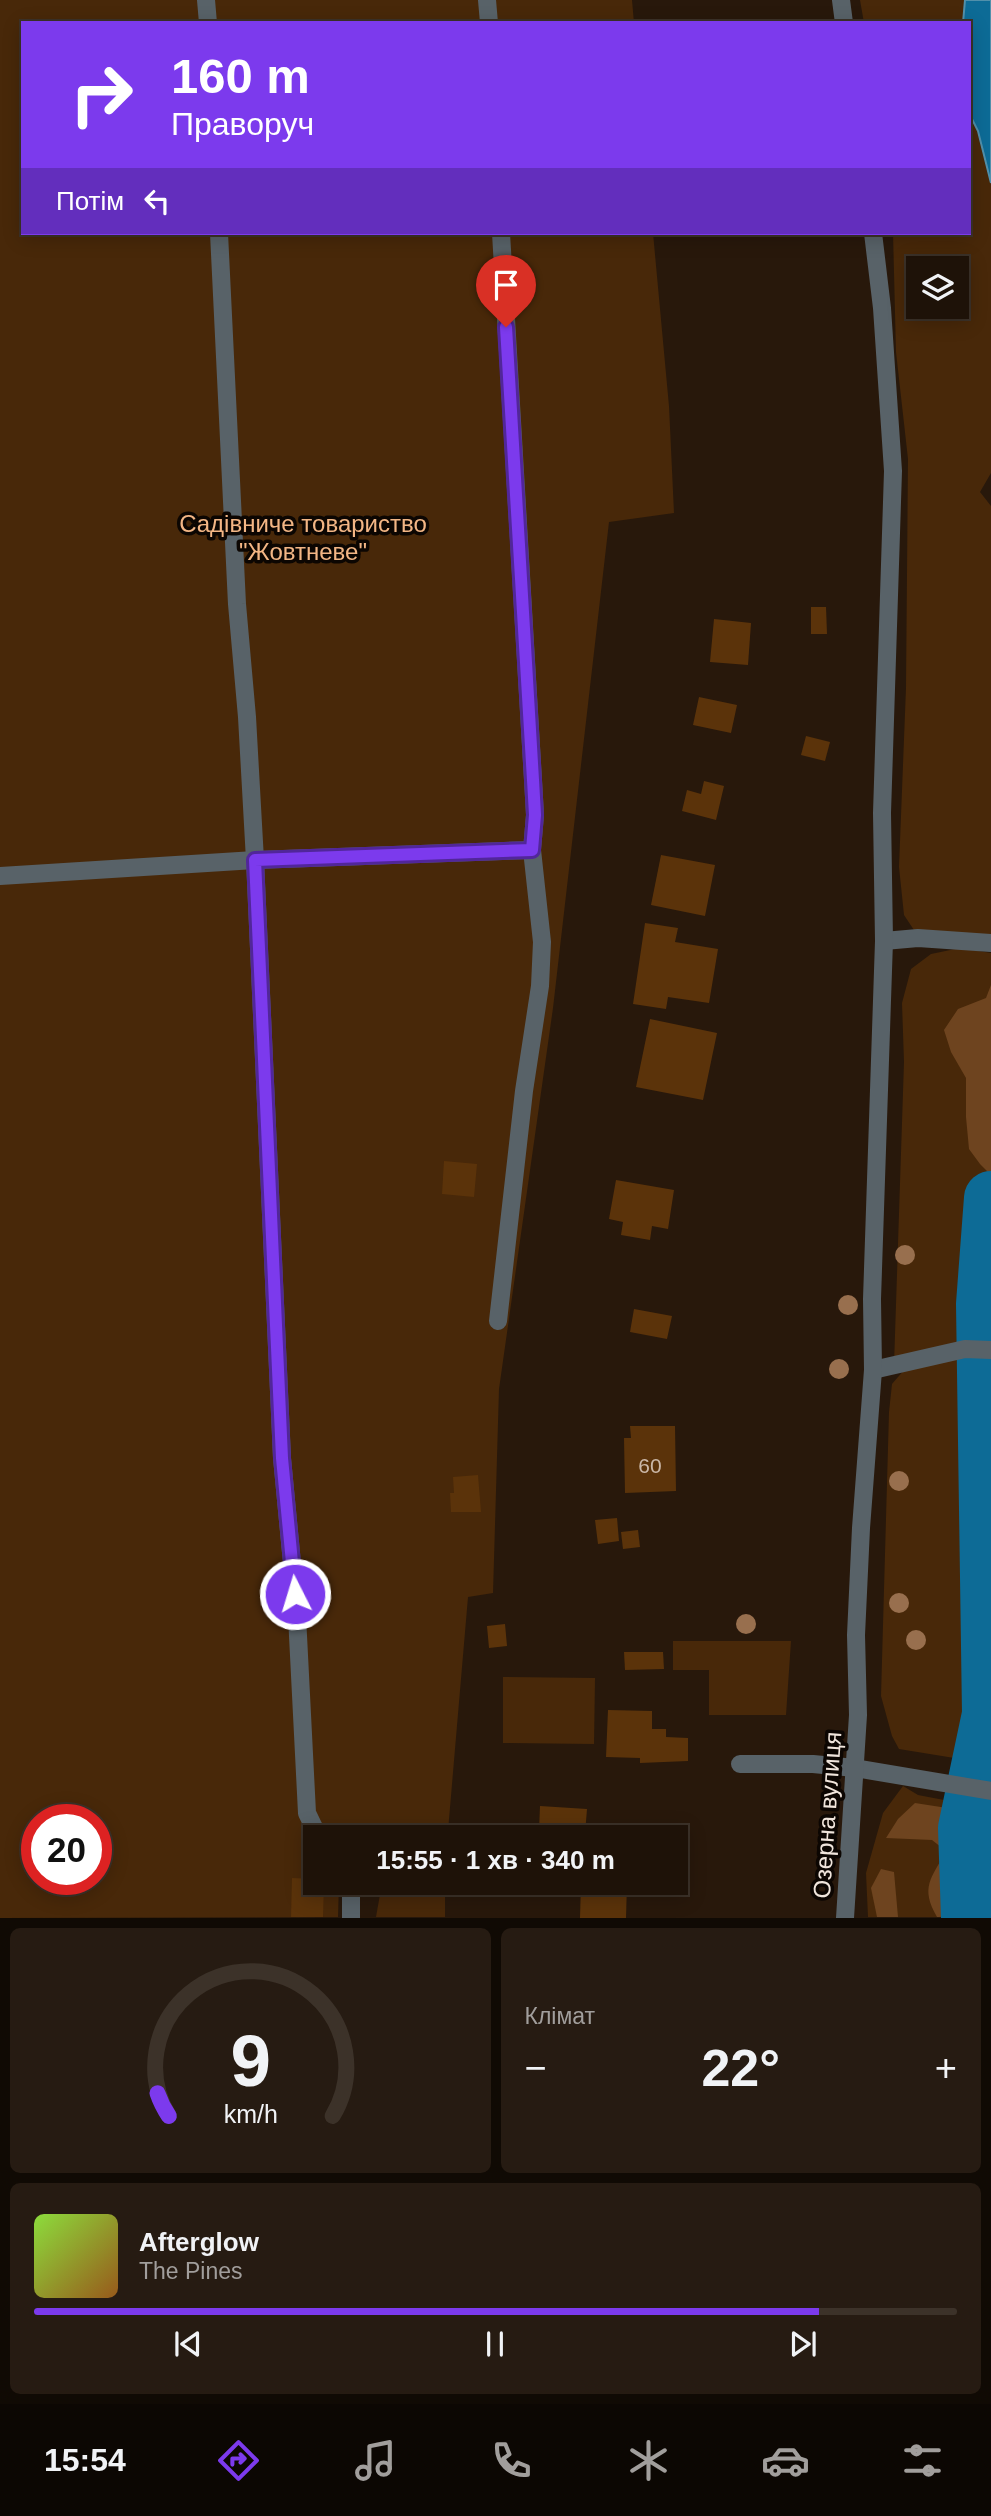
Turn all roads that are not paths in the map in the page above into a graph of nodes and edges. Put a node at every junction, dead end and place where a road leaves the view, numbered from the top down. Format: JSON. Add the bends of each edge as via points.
{"nodes":[{"id":1,"x":206,"y":0,"type":"edge"},
{"id":2,"x":487,"y":0,"type":"edge"},
{"id":3,"x":841,"y":0,"type":"edge"},
{"id":4,"x":208,"y":21,"type":"edge"},
{"id":5,"x":489,"y":21,"type":"edge"},
{"id":6,"x":844,"y":21,"type":"edge"},
{"id":7,"x":219,"y":235,"type":"edge"},
{"id":8,"x":501,"y":235,"type":"edge"},
{"id":9,"x":873,"y":235,"type":"edge"},
{"id":10,"x":532,"y":850,"type":"junction"},
{"id":11,"x":255,"y":860,"type":"junction"},
{"id":12,"x":0,"y":876,"type":"edge"},
{"id":13,"x":884,"y":941,"type":"junction"},
{"id":14,"x":987,"y":942,"type":"edge"},
{"id":15,"x":498,"y":1321,"type":"dead end"},
{"id":16,"x":991,"y":1350,"type":"edge"},
{"id":17,"x":873,"y":1370,"type":"junction"},
{"id":18,"x":740,"y":1764,"type":"dead end"},
{"id":19,"x":855,"y":1768,"type":"junction"},
{"id":20,"x":991,"y":1791,"type":"edge"},
{"id":21,"x":313,"y":1825,"type":"edge"},
{"id":22,"x":351,"y":1895,"type":"edge"},
{"id":23,"x":351,"y":1917,"type":"edge"},
{"id":24,"x":845,"y":1917,"type":"edge"}],
"edges":[{"from":1,"to":4,"type":"street"},
{"from":2,"to":5,"type":"street"},
{"from":3,"to":6,"type":"street"},
{"from":7,"to":11,"type":"street"},
{"from":8,"to":10,"type":"street","via":[[535,815]]},
{"from":9,"to":13,"type":"street","name":"Озерна вулиця","via":[[883,308],[893,471],[882,813]]},
{"from":10,"to":11,"type":"street"},
{"from":10,"to":15,"type":"street","via":[[542,942],[540,986]]},
{"from":11,"to":12,"type":"street"},
{"from":11,"to":21,"type":"street","via":[[282,1458],[297,1616],[307,1813]]},
{"from":13,"to":14,"type":"street"},
{"from":13,"to":17,"type":"street","name":"Озерна вулиця"},
{"from":16,"to":17,"type":"street","via":[[965,1349]]},
{"from":17,"to":19,"type":"street","name":"Озерна вулиця","via":[[860,1542]]},
{"from":18,"to":19,"type":"street"},
{"from":19,"to":20,"type":"street"},
{"from":19,"to":24,"type":"street","name":"Озерна вулиця"},
{"from":22,"to":23,"type":"street"}]}
